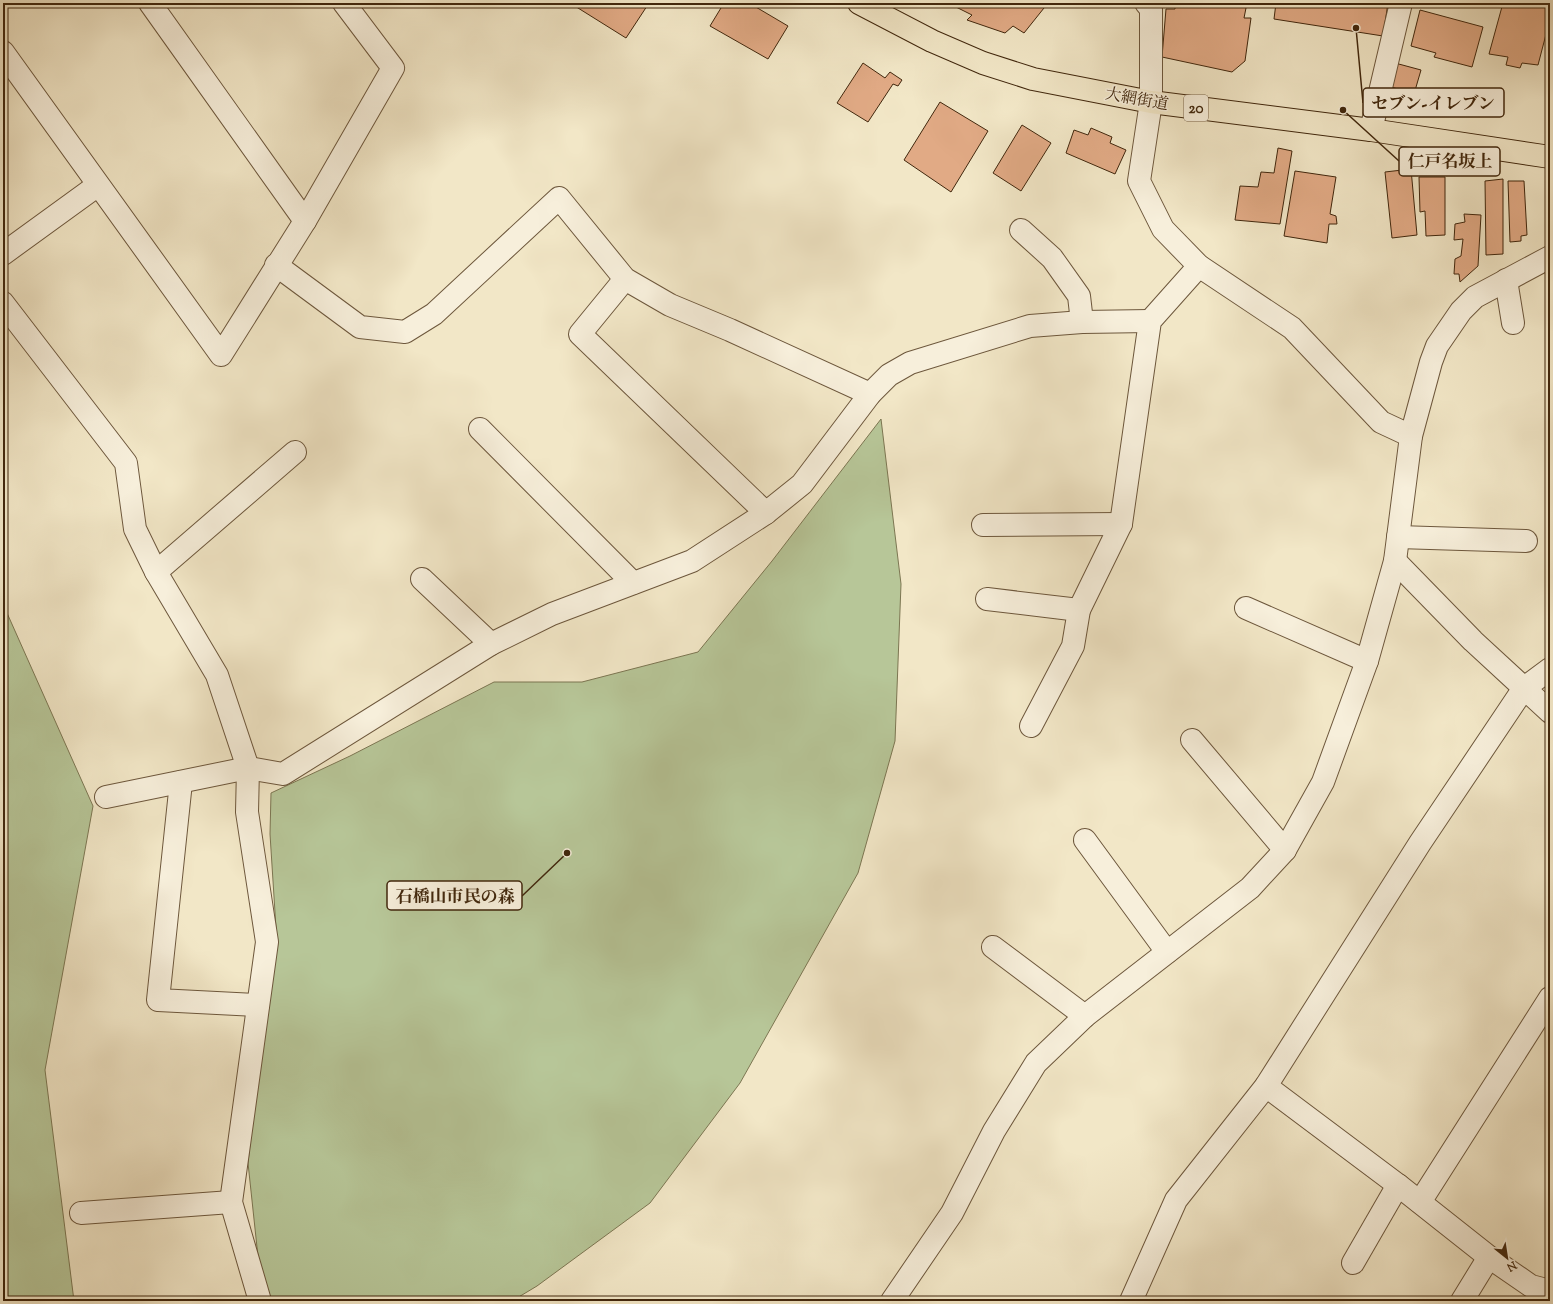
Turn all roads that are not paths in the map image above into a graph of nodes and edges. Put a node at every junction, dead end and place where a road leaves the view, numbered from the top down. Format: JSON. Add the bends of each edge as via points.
{"nodes":[{"id":1,"x":150,"y":3,"type":"edge"},
{"id":2,"x":344,"y":3,"type":"edge"},
{"id":3,"x":858,"y":3,"type":"edge"},
{"id":4,"x":1146,"y":3,"type":"edge"},
{"id":5,"x":1401,"y":3,"type":"edge"},
{"id":6,"x":3,"y":52,"type":"edge"},
{"id":7,"x":1151,"y":102,"type":"junction"},
{"id":8,"x":1371,"y":130,"type":"junction"},
{"id":9,"x":1550,"y":157,"type":"edge"},
{"id":10,"x":98,"y":185,"type":"junction"},
{"id":11,"x":305,"y":221,"type":"junction"},
{"id":12,"x":1021,"y":230,"type":"dead end"},
{"id":13,"x":3,"y":254,"type":"edge"},
{"id":14,"x":1550,"y":257,"type":"edge"},
{"id":15,"x":276,"y":265,"type":"junction"},
{"id":16,"x":1198,"y":266,"type":"junction"},
{"id":17,"x":625,"y":279,"type":"junction"},
{"id":18,"x":1506,"y":280,"type":"junction"},
{"id":19,"x":3,"y":303,"type":"edge"},
{"id":20,"x":1150,"y":321,"type":"junction"},
{"id":21,"x":1082,"y":322,"type":"junction"},
{"id":22,"x":1513,"y":323,"type":"dead end"},
{"id":23,"x":870,"y":394,"type":"junction"},
{"id":24,"x":480,"y":429,"type":"dead end"},
{"id":25,"x":1411,"y":436,"type":"junction"},
{"id":26,"x":295,"y":452,"type":"dead end"},
{"id":27,"x":766,"y":513,"type":"junction"},
{"id":28,"x":1121,"y":524,"type":"junction"},
{"id":29,"x":984,"y":525,"type":"dead end"},
{"id":30,"x":1398,"y":537,"type":"junction"},
{"id":31,"x":1526,"y":542,"type":"dead end"},
{"id":32,"x":1395,"y":561,"type":"junction"},
{"id":33,"x":156,"y":572,"type":"junction"},
{"id":34,"x":422,"y":579,"type":"dead end"},
{"id":35,"x":633,"y":583,"type":"junction"},
{"id":36,"x":987,"y":598,"type":"dead end"},
{"id":37,"x":1246,"y":608,"type":"dead end"},
{"id":38,"x":1079,"y":610,"type":"junction"},
{"id":39,"x":491,"y":644,"type":"junction"},
{"id":40,"x":1367,"y":661,"type":"junction"},
{"id":41,"x":1550,"y":669,"type":"edge"},
{"id":42,"x":1524,"y":688,"type":"junction"},
{"id":43,"x":1550,"y":712,"type":"edge"},
{"id":44,"x":1031,"y":726,"type":"dead end"},
{"id":45,"x":1192,"y":740,"type":"dead end"},
{"id":46,"x":248,"y":768,"type":"junction"},
{"id":47,"x":181,"y":782,"type":"junction"},
{"id":48,"x":106,"y":797,"type":"dead end"},
{"id":49,"x":1085,"y":840,"type":"dead end"},
{"id":50,"x":1285,"y":850,"type":"junction"},
{"id":51,"x":993,"y":947,"type":"dead end"},
{"id":52,"x":1167,"y":952,"type":"junction"},
{"id":53,"x":1550,"y":998,"type":"edge"},
{"id":54,"x":258,"y":1005,"type":"junction"},
{"id":55,"x":1085,"y":1016,"type":"junction"},
{"id":56,"x":1266,"y":1086,"type":"junction"},
{"id":57,"x":1398,"y":1185,"type":"junction"},
{"id":58,"x":231,"y":1202,"type":"junction"},
{"id":59,"x":1420,"y":1202,"type":"junction"},
{"id":60,"x":81,"y":1213,"type":"dead end"},
{"id":61,"x":1489,"y":1257,"type":"junction"},
{"id":62,"x":1353,"y":1263,"type":"dead end"},
{"id":63,"x":1550,"y":1291,"type":"edge"},
{"id":64,"x":260,"y":1301,"type":"edge"},
{"id":65,"x":892,"y":1301,"type":"edge"},
{"id":66,"x":1131,"y":1301,"type":"edge"},
{"id":67,"x":1462,"y":1301,"type":"edge"}],
"edges":[{"from":1,"to":11,"type":"street"},
{"from":2,"to":11,"type":"street","via":[[392,68]]},
{"from":3,"to":7,"type":"main road","name":"大網街道","number":"20","via":[[932,42],[983,63],[1032,79]]},
{"from":4,"to":7,"type":"street","via":[[1151,9]]},
{"from":5,"to":8,"type":"street"},
{"from":6,"to":10,"type":"street"},
{"from":7,"to":8,"type":"main road","name":"大網街道","number":"20"},
{"from":7,"to":16,"type":"street","via":[[1139,181],[1163,229]]},
{"from":8,"to":9,"type":"main road","name":"大網街道","number":"20"},
{"from":10,"to":13,"type":"street"},
{"from":10,"to":15,"type":"street","via":[[221,355]]},
{"from":11,"to":15,"type":"street"},
{"from":12,"to":21,"type":"street","via":[[1052,258],[1078,296]]},
{"from":14,"to":18,"type":"street"},
{"from":15,"to":17,"type":"street","via":[[360,327],[405,332],[434,314],[559,198]]},
{"from":16,"to":20,"type":"street"},
{"from":16,"to":25,"type":"street","via":[[1292,328],[1381,422]]},
{"from":17,"to":23,"type":"street","via":[[670,305]]},
{"from":17,"to":27,"type":"street","via":[[580,334]]},
{"from":18,"to":22,"type":"street"},
{"from":18,"to":25,"type":"street","via":[[1475,297],[1444,335],[1431,362]]},
{"from":19,"to":33,"type":"street","via":[[126,463],[135,529]]},
{"from":20,"to":21,"type":"street"},
{"from":20,"to":28,"type":"street"},
{"from":21,"to":23,"type":"street","via":[[1030,326],[910,363],[889,375]]},
{"from":23,"to":27,"type":"street","via":[[802,484]]},
{"from":24,"to":35,"type":"street"},
{"from":25,"to":30,"type":"street"},
{"from":26,"to":33,"type":"street"},
{"from":27,"to":35,"type":"street","via":[[692,561]]},
{"from":28,"to":29,"type":"street"},
{"from":28,"to":38,"type":"street"},
{"from":30,"to":31,"type":"street"},
{"from":30,"to":32,"type":"street"},
{"from":32,"to":40,"type":"street"},
{"from":32,"to":42,"type":"street","via":[[1472,642]]},
{"from":33,"to":46,"type":"street","via":[[217,675]]},
{"from":34,"to":39,"type":"street"},
{"from":35,"to":39,"type":"street","via":[[552,614]]},
{"from":36,"to":38,"type":"street"},
{"from":37,"to":40,"type":"street"},
{"from":38,"to":44,"type":"street","via":[[1073,646]]},
{"from":39,"to":46,"type":"street","via":[[283,774]]},
{"from":40,"to":50,"type":"street","via":[[1323,782]]},
{"from":41,"to":42,"type":"street"},
{"from":42,"to":43,"type":"street"},
{"from":42,"to":56,"type":"street","via":[[1420,843]]},
{"from":45,"to":50,"type":"street"},
{"from":46,"to":47,"type":"street"},
{"from":46,"to":54,"type":"street","via":[[247,812],[267,942]]},
{"from":47,"to":48,"type":"street"},
{"from":47,"to":54,"type":"street","via":[[158,1000]]},
{"from":49,"to":52,"type":"street"},
{"from":50,"to":52,"type":"street","via":[[1250,888]]},
{"from":51,"to":55,"type":"street"},
{"from":52,"to":55,"type":"street"},
{"from":53,"to":59,"type":"street"},
{"from":54,"to":58,"type":"street"},
{"from":55,"to":65,"type":"street","via":[[1036,1063],[994,1131],[952,1213]]},
{"from":56,"to":57,"type":"street"},
{"from":56,"to":66,"type":"street","via":[[1176,1200]]},
{"from":57,"to":59,"type":"street"},
{"from":57,"to":62,"type":"street"},
{"from":58,"to":60,"type":"street"},
{"from":58,"to":64,"type":"street"},
{"from":59,"to":61,"type":"street"},
{"from":61,"to":63,"type":"street","via":[[1531,1286]]},
{"from":61,"to":67,"type":"street"}]}
